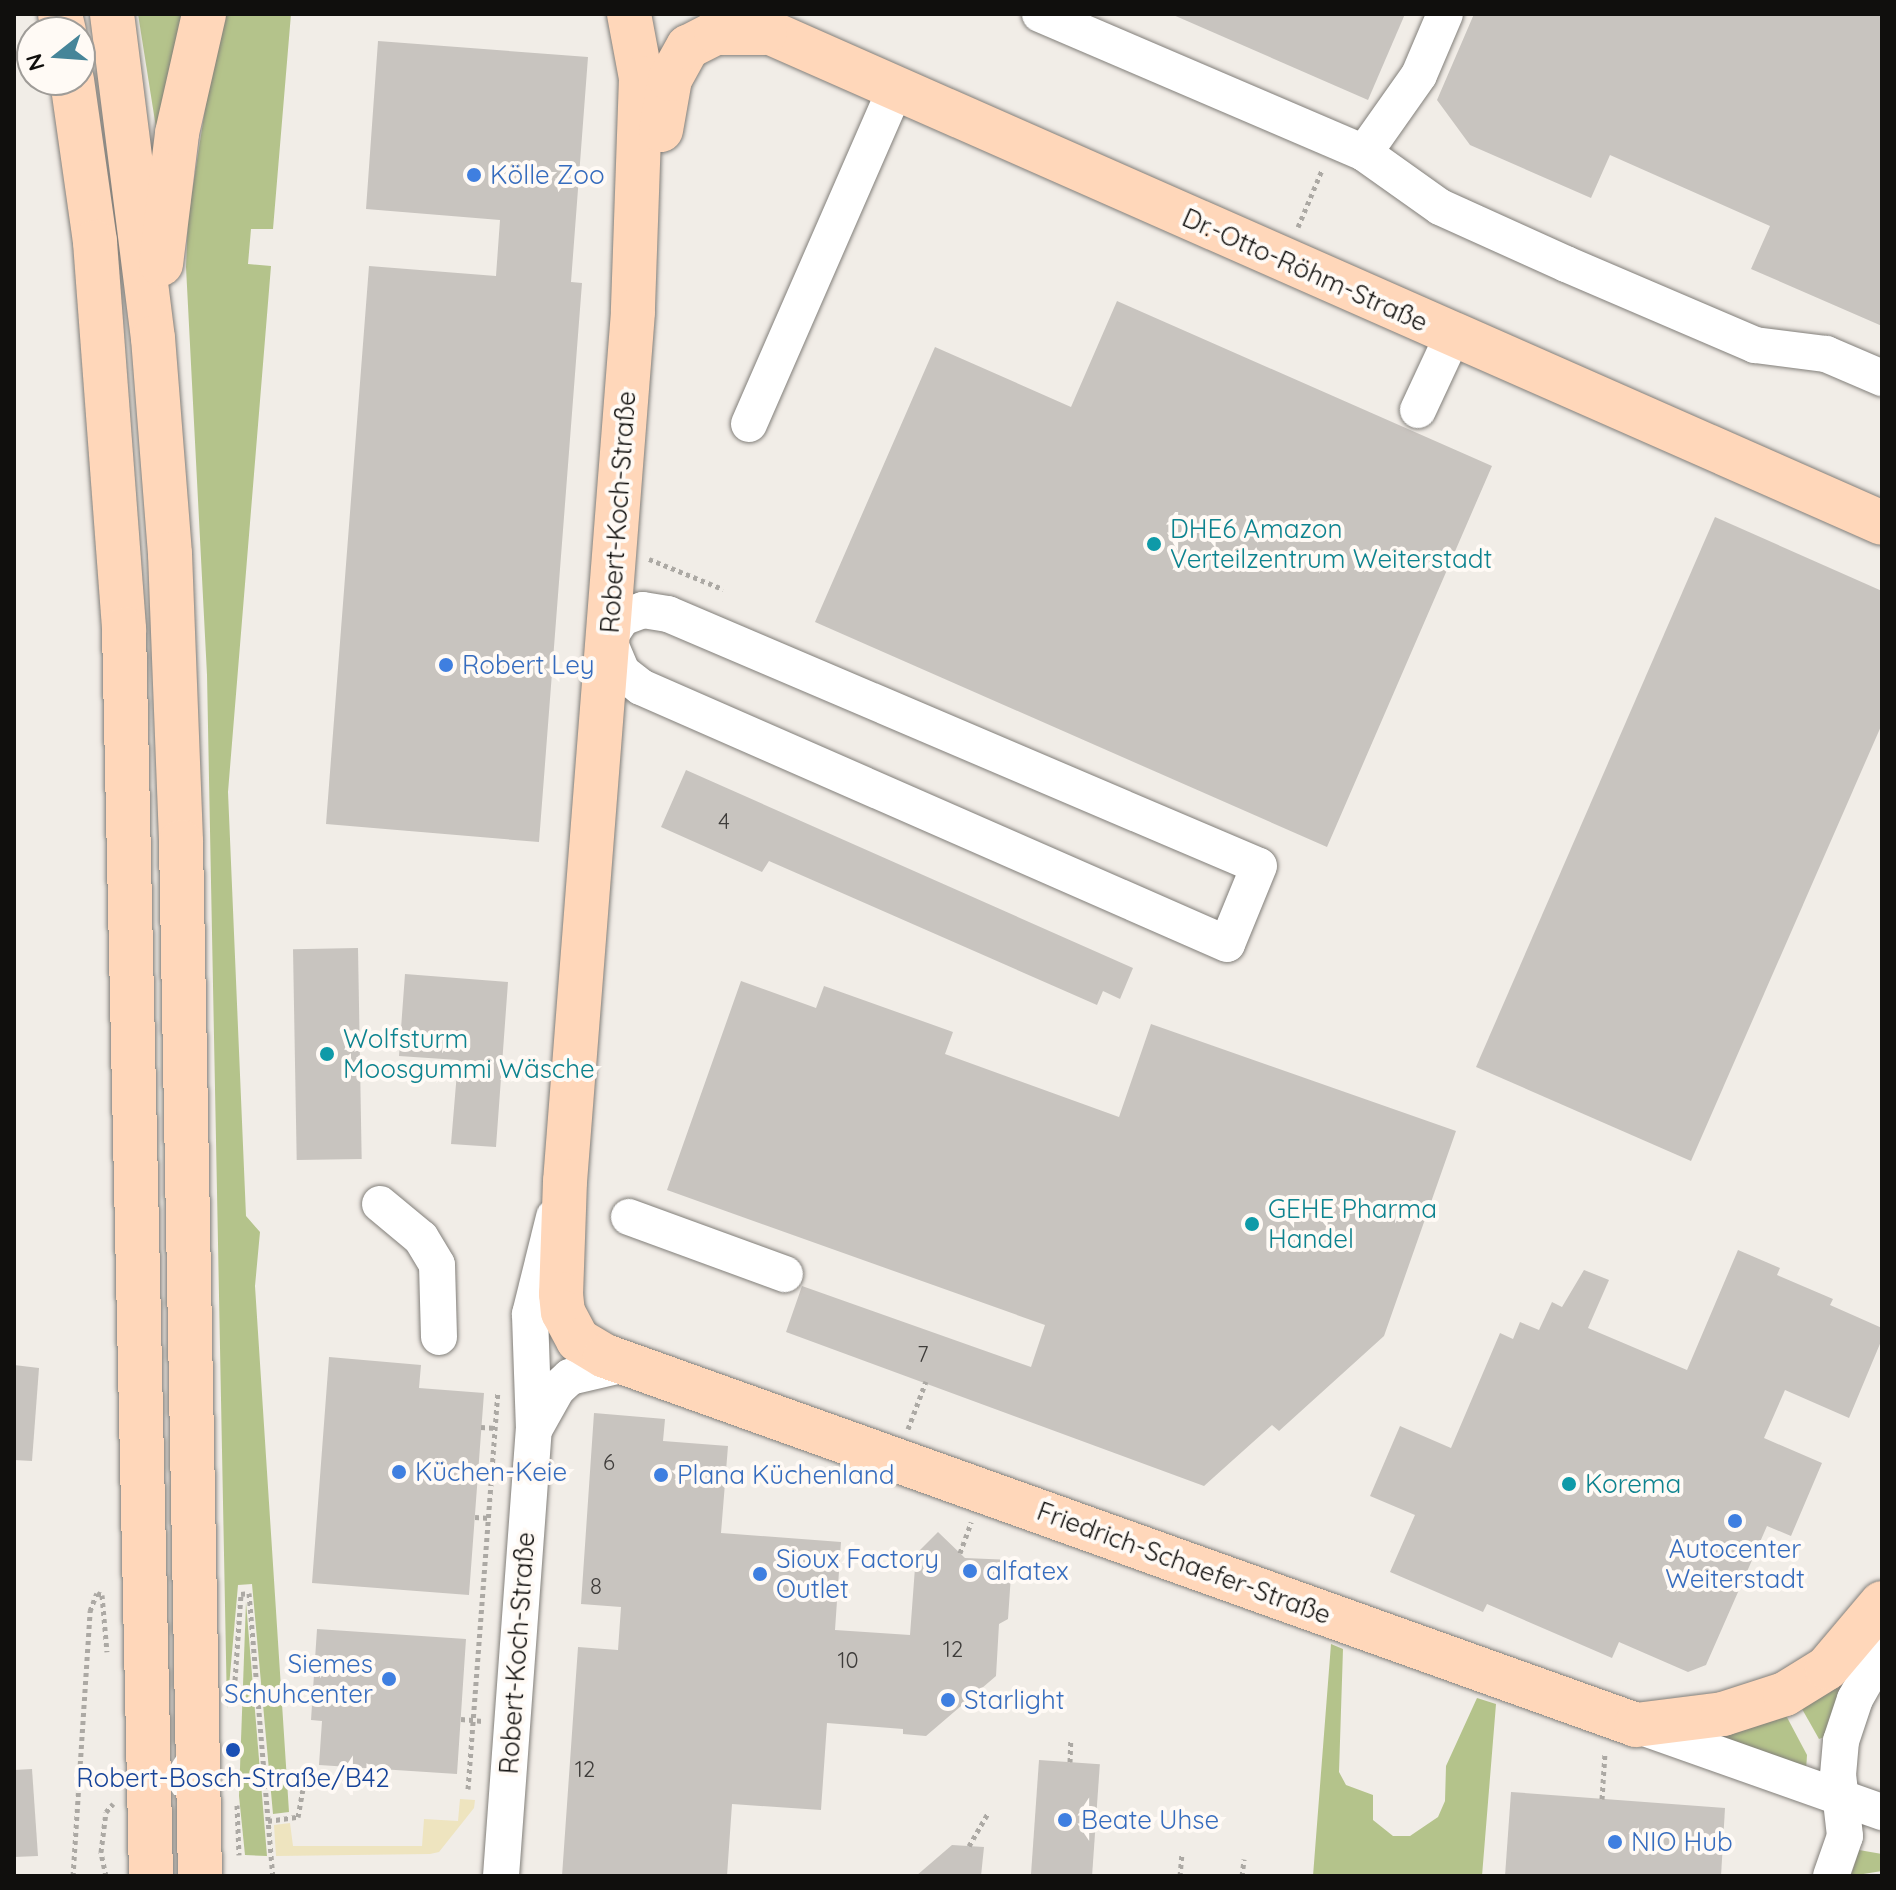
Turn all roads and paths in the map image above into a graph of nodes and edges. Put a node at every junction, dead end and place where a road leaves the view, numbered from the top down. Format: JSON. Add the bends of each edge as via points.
{"nodes":[{"id":1,"x":112,"y":14,"type":"edge"},
{"id":2,"x":204,"y":14,"type":"edge"},
{"id":3,"x":1040,"y":14,"type":"edge"},
{"id":4,"x":1445,"y":14,"type":"edge"},
{"id":5,"x":746,"y":23,"type":"edge"},
{"id":6,"x":633,"y":24,"type":"edge"},
{"id":7,"x":895,"y":90,"type":"junction"},
{"id":8,"x":74,"y":96,"type":"edge"},
{"id":9,"x":1350,"y":146,"type":"junction"},
{"id":10,"x":1284,"y":261,"type":"junction"},
{"id":11,"x":633,"y":312,"type":"junction"},
{"id":12,"x":1453,"y":335,"type":"junction"},
{"id":13,"x":153,"y":338,"type":"junction"},
{"id":14,"x":1882,"y":378,"type":"edge"},
{"id":15,"x":1418,"y":410,"type":"dead end"},
{"id":16,"x":749,"y":424,"type":"dead end"},
{"id":17,"x":1882,"y":523,"type":"edge"},
{"id":18,"x":672,"y":568,"type":"dead end"},
{"id":19,"x":723,"y":589,"type":"dead end"},
{"id":20,"x":608,"y":639,"type":"junction"},
{"id":21,"x":565,"y":1181,"type":"junction"},
{"id":22,"x":380,"y":1204,"type":"dead end"},
{"id":23,"x":629,"y":1217,"type":"dead end"},
{"id":24,"x":785,"y":1274,"type":"dead end"},
{"id":25,"x":439,"y":1337,"type":"dead end"},
{"id":26,"x":626,"y":1364,"type":"junction"},
{"id":27,"x":926,"y":1381,"type":"dead end"},
{"id":28,"x":498,"y":1386,"type":"dead end"},
{"id":29,"x":534,"y":1430,"type":"junction"},
{"id":30,"x":896,"y":1460,"type":"junction"},
{"id":31,"x":1882,"y":1603,"type":"edge"},
{"id":32,"x":1882,"y":1651,"type":"edge"},
{"id":33,"x":107,"y":1658,"type":"dead end"},
{"id":34,"x":235,"y":1687,"type":"dead end"},
{"id":35,"x":1622,"y":1720,"type":"junction"},
{"id":36,"x":1071,"y":1739,"type":"dead end"},
{"id":37,"x":1070,"y":1762,"type":"dead end"},
{"id":38,"x":304,"y":1782,"type":"dead end"},
{"id":39,"x":468,"y":1789,"type":"dead end"},
{"id":40,"x":1602,"y":1799,"type":"dead end"},
{"id":41,"x":1841,"y":1799,"type":"junction"},
{"id":42,"x":106,"y":1812,"type":"dead end"},
{"id":43,"x":989,"y":1812,"type":"dead end"},
{"id":44,"x":1882,"y":1812,"type":"edge"},
{"id":45,"x":268,"y":1821,"type":"junction"},
{"id":46,"x":969,"y":1846,"type":"dead end"},
{"id":47,"x":1182,"y":1855,"type":"dead end"},
{"id":48,"x":1244,"y":1859,"type":"dead end"},
{"id":49,"x":151,"y":1864,"type":"edge"},
{"id":50,"x":199,"y":1864,"type":"edge"},
{"id":51,"x":73,"y":1876,"type":"edge"},
{"id":52,"x":106,"y":1876,"type":"edge"},
{"id":53,"x":273,"y":1876,"type":"edge"},
{"id":54,"x":501,"y":1876,"type":"edge"},
{"id":55,"x":1180,"y":1876,"type":"edge"},
{"id":56,"x":1242,"y":1876,"type":"edge"},
{"id":57,"x":1831,"y":1876,"type":"edge"}],
"edges":[{"from":1,"to":13,"type":"main road"},
{"from":2,"to":13,"type":"main road","via":[[177,133]]},
{"from":3,"to":9,"type":"street"},
{"from":4,"to":9,"type":"street","via":[[1419,75]]},
{"from":5,"to":7,"type":"main road","name":"Dr.-Otto-Röhm-Straße"},
{"from":5,"to":11,"type":"main road","via":[[703,37],[674,66]]},
{"from":6,"to":11,"type":"main road","name":"Robert-Koch-Straße","via":[[641,96]]},
{"from":7,"to":10,"type":"main road","name":"Dr.-Otto-Röhm-Straße"},
{"from":7,"to":16,"type":"street"},
{"from":8,"to":49,"type":"main road","via":[[95,242],[124,629]]},
{"from":9,"to":10,"type":"path"},
{"from":9,"to":14,"type":"street","via":[[1440,207],[1566,264],[1755,345],[1826,354]]},
{"from":10,"to":12,"type":"main road","name":"Dr.-Otto-Röhm-Straße"},
{"from":11,"to":20,"type":"main road","name":"Robert-Koch-Straße"},
{"from":12,"to":15,"type":"street"},
{"from":12,"to":17,"type":"main road","name":"Dr.-Otto-Röhm-Straße"},
{"from":13,"to":50,"type":"main road","via":[[170,554],[181,842]]},
{"from":18,"to":19,"type":"path"},
{"from":20,"to":20,"type":"street","via":[[622,672],[641,687],[1227,944],[1259,866],[668,614],[631,613]]},
{"from":20,"to":21,"type":"main road","name":"Robert-Koch-Straße"},
{"from":21,"to":26,"type":"main road","name":"Robert-Koch-Straße","via":[[563,1312],[578,1340]]},
{"from":21,"to":29,"type":"street","name":"Robert-Koch-Straße","via":[[530,1314]]},
{"from":22,"to":25,"type":"street","via":[[421,1238],[437,1265]]},
{"from":23,"to":24,"type":"street"},
{"from":26,"to":29,"type":"street","name":"Robert-Koch-Straße","via":[[582,1372],[563,1382]]},
{"from":26,"to":30,"type":"main road","name":"Friedrich-Schaefer-Straße"},
{"from":27,"to":30,"type":"path"},
{"from":28,"to":39,"type":"path"},
{"from":29,"to":54,"type":"street","name":"Robert-Koch-Straße"},
{"from":30,"to":35,"type":"main road","name":"Friedrich-Schaefer-Straße"},
{"from":31,"to":35,"type":"main road","via":[[1827,1668],[1785,1694],[1723,1714]]},
{"from":32,"to":41,"type":"street","via":[[1855,1699],[1841,1741]]},
{"from":33,"to":51,"type":"path","via":[[102,1595],[97,1593],[90,1611]]},
{"from":34,"to":45,"type":"path","via":[[241,1594],[249,1593]]},
{"from":35,"to":40,"type":"path"},
{"from":35,"to":41,"type":"street","name":"Friedrich-Schaefer-Straße"},
{"from":36,"to":37,"type":"path"},
{"from":38,"to":45,"type":"path","via":[[298,1817]]},
{"from":41,"to":44,"type":"street","name":"Friedrich-Schaefer-Straße"},
{"from":41,"to":57,"type":"street","via":[[1845,1836]]},
{"from":42,"to":52,"type":"path","via":[[101,1852]]},
{"from":43,"to":46,"type":"path"},
{"from":45,"to":53,"type":"path"},
{"from":47,"to":55,"type":"path"},
{"from":48,"to":56,"type":"path"}]}
